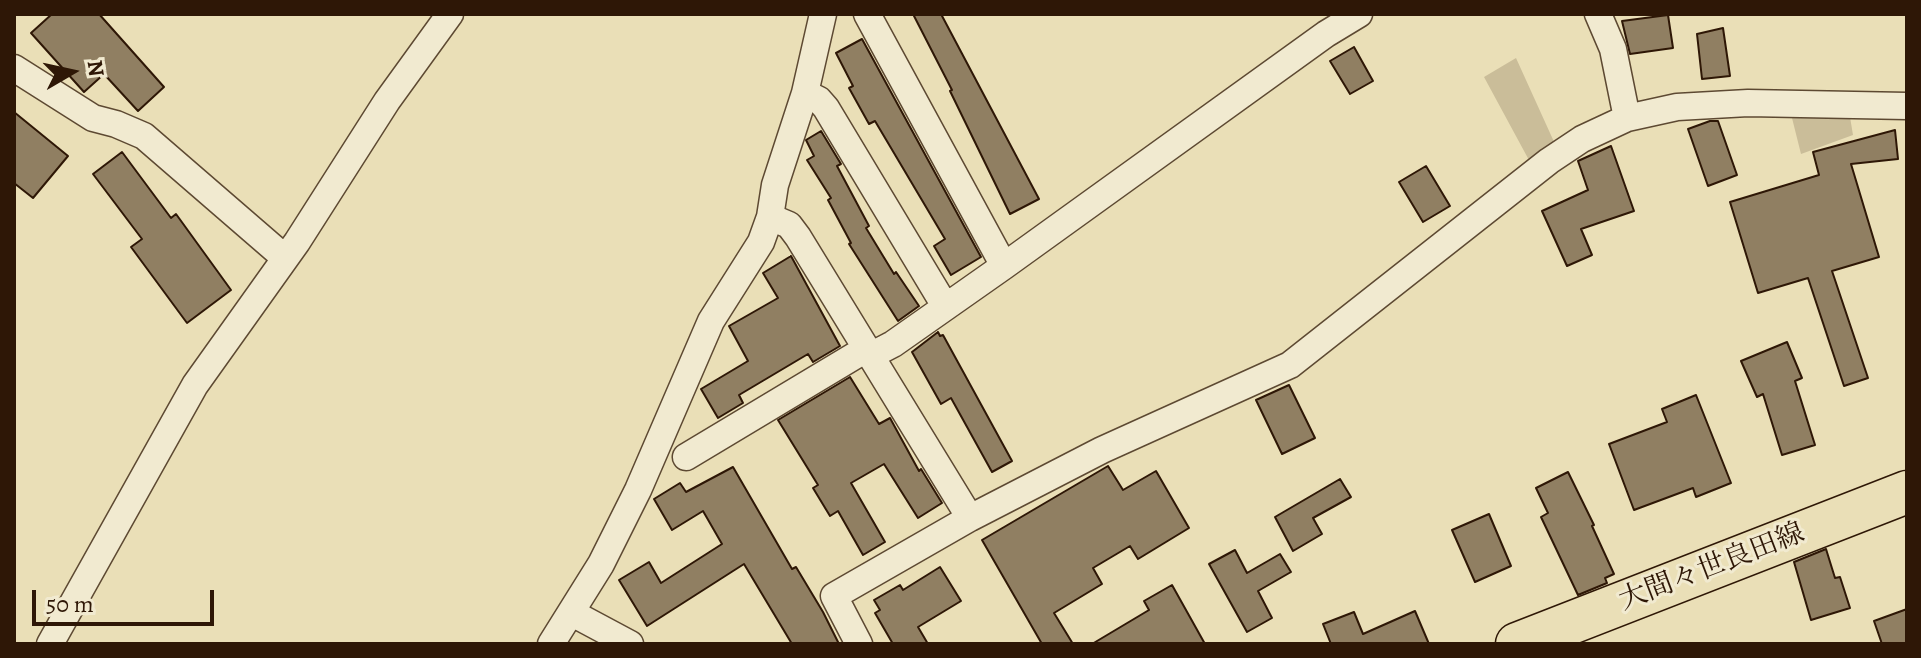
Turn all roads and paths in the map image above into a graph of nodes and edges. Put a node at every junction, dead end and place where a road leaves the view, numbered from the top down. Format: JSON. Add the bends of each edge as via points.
{"nodes":[{"id":1,"x":450,"y":14,"type":"edge"},
{"id":2,"x":823,"y":14,"type":"edge"},
{"id":3,"x":867,"y":14,"type":"edge"},
{"id":4,"x":1359,"y":14,"type":"edge"},
{"id":5,"x":1598,"y":14,"type":"edge"},
{"id":6,"x":14,"y":68,"type":"edge"},
{"id":7,"x":805,"y":93,"type":"junction"},
{"id":8,"x":1907,"y":106,"type":"edge"},
{"id":9,"x":1627,"y":118,"type":"junction"},
{"id":10,"x":770,"y":217,"type":"junction"},
{"id":11,"x":285,"y":258,"type":"junction"},
{"id":12,"x":1004,"y":266,"type":"junction"},
{"id":13,"x":945,"y":306,"type":"junction"},
{"id":14,"x":868,"y":352,"type":"junction"},
{"id":15,"x":686,"y":457,"type":"dead end"},
{"id":16,"x":1907,"y":492,"type":"edge"},
{"id":17,"x":970,"y":518,"type":"junction"},
{"id":18,"x":572,"y":613,"type":"junction"},
{"id":19,"x":50,"y":644,"type":"edge"},
{"id":20,"x":551,"y":644,"type":"edge"},
{"id":21,"x":630,"y":644,"type":"edge"},
{"id":22,"x":859,"y":644,"type":"edge"},
{"id":23,"x":1517,"y":644,"type":"edge"}],
"edges":[{"from":1,"to":11,"type":"street"},
{"from":2,"to":7,"type":"street"},
{"from":3,"to":12,"type":"street"},
{"from":4,"to":12,"type":"street"},
{"from":5,"to":9,"type":"street","via":[[1613,49]]},
{"from":6,"to":11,"type":"street","via":[[93,118],[144,136]]},
{"from":7,"to":10,"type":"street"},
{"from":7,"to":13,"type":"street","via":[[826,108]]},
{"from":8,"to":9,"type":"street","via":[[1701,105]]},
{"from":9,"to":17,"type":"street","via":[[1556,155],[1290,365],[1102,450]]},
{"from":10,"to":14,"type":"street","via":[[789,225]]},
{"from":10,"to":18,"type":"street","via":[[756,253],[711,321],[638,490]]},
{"from":11,"to":19,"type":"street","via":[[195,385]]},
{"from":12,"to":13,"type":"street"},
{"from":13,"to":14,"type":"street","via":[[893,344]]},
{"from":14,"to":15,"type":"street"},
{"from":14,"to":17,"type":"street"},
{"from":16,"to":23,"type":"main road","name":"大間々世良田線"},
{"from":17,"to":22,"type":"street","via":[[834,596]]},
{"from":18,"to":20,"type":"street"},
{"from":18,"to":21,"type":"street"}]}
